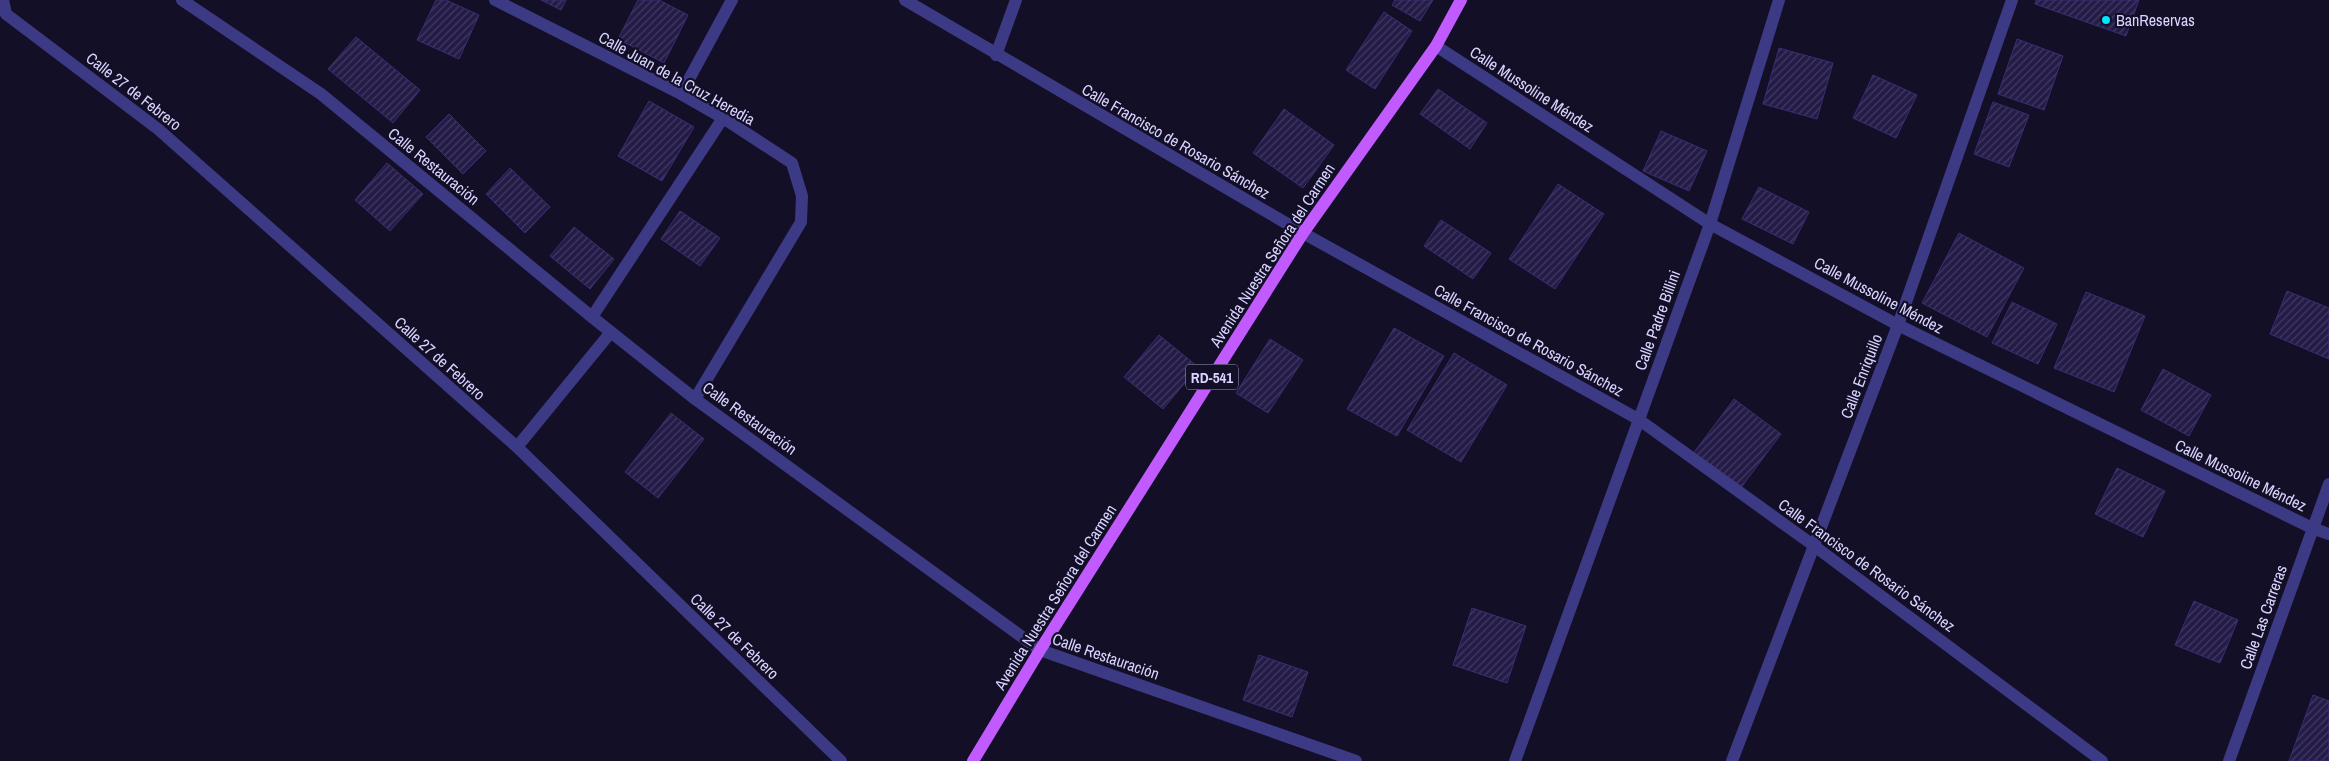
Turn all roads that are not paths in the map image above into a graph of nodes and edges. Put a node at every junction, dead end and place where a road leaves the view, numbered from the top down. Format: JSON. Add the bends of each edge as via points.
{"nodes":[{"id":1,"x":2,"y":0,"type":"edge"},
{"id":2,"x":182,"y":0,"type":"edge"},
{"id":3,"x":495,"y":0,"type":"edge"},
{"id":4,"x":732,"y":0,"type":"edge"},
{"id":5,"x":905,"y":0,"type":"edge"},
{"id":6,"x":1016,"y":0,"type":"edge"},
{"id":7,"x":1462,"y":0,"type":"edge"},
{"id":8,"x":1779,"y":0,"type":"edge"},
{"id":9,"x":2012,"y":0,"type":"edge"},
{"id":10,"x":1436,"y":46,"type":"junction"},
{"id":11,"x":996,"y":55,"type":"junction"},
{"id":12,"x":680,"y":94,"type":"junction"},
{"id":13,"x":723,"y":118,"type":"junction"},
{"id":14,"x":1710,"y":224,"type":"junction"},
{"id":15,"x":1303,"y":233,"type":"junction"},
{"id":16,"x":592,"y":317,"type":"junction"},
{"id":17,"x":1898,"y":325,"type":"junction"},
{"id":18,"x":611,"y":332,"type":"junction"},
{"id":19,"x":695,"y":399,"type":"junction"},
{"id":20,"x":1638,"y":419,"type":"junction"},
{"id":21,"x":517,"y":447,"type":"junction"},
{"id":22,"x":2329,"y":484,"type":"edge"},
{"id":23,"x":2312,"y":528,"type":"junction"},
{"id":24,"x":2329,"y":534,"type":"edge"},
{"id":25,"x":1814,"y":545,"type":"junction"},
{"id":26,"x":1040,"y":650,"type":"junction"},
{"id":27,"x":841,"y":761,"type":"edge"},
{"id":28,"x":973,"y":761,"type":"edge"},
{"id":29,"x":1356,"y":761,"type":"edge"},
{"id":30,"x":1515,"y":761,"type":"edge"},
{"id":31,"x":1732,"y":761,"type":"edge"},
{"id":32,"x":2102,"y":761,"type":"edge"},
{"id":33,"x":2228,"y":761,"type":"edge"}],
"edges":[{"from":1,"to":21,"type":"street","name":"Calle 27 de Febrero","via":[[6,14],[158,129]]},
{"from":2,"to":16,"type":"street","name":"Calle Restauración","via":[[321,94]]},
{"from":3,"to":12,"type":"street","name":"Calle Juan de la Cruz Heredia"},
{"from":4,"to":12,"type":"street"},
{"from":5,"to":11,"type":"street","name":"Calle Francisco de Rosario Sánchez"},
{"from":6,"to":11,"type":"street"},
{"from":7,"to":10,"type":"main road","name":"Avenida Nuestra Señora del Carmen","number":"RD-541"},
{"from":8,"to":14,"type":"street","name":"Calle Padre Billini"},
{"from":9,"to":17,"type":"street","name":"Calle Enriquillo"},
{"from":10,"to":14,"type":"street","name":"Calle Mussoline Méndez"},
{"from":10,"to":15,"type":"main road","name":"Avenida Nuestra Señora del Carmen","number":"RD-541"},
{"from":11,"to":15,"type":"street","name":"Calle Francisco de Rosario Sánchez"},
{"from":12,"to":13,"type":"street","name":"Calle Juan de la Cruz Heredia"},
{"from":13,"to":16,"type":"street"},
{"from":13,"to":19,"type":"street","name":"Calle Juan de la Cruz Heredia","via":[[792,164],[802,196],[800,222]]},
{"from":14,"to":17,"type":"street","name":"Calle Mussoline Méndez"},
{"from":14,"to":20,"type":"street","name":"Calle Padre Billini"},
{"from":15,"to":20,"type":"street","name":"Calle Francisco de Rosario Sánchez"},
{"from":15,"to":26,"type":"main road","name":"Avenida Nuestra Señora del Carmen","number":"RD-541"},
{"from":16,"to":18,"type":"street","name":"Calle Restauración"},
{"from":17,"to":23,"type":"street","name":"Calle Mussoline Méndez"},
{"from":17,"to":25,"type":"street","name":"Calle Enriquillo"},
{"from":18,"to":19,"type":"street","name":"Calle Restauración"},
{"from":18,"to":21,"type":"street"},
{"from":19,"to":26,"type":"street","name":"Calle Restauración"},
{"from":20,"to":25,"type":"street","name":"Calle Francisco de Rosario Sánchez"},
{"from":20,"to":30,"type":"street","name":"Calle Padre Billini"},
{"from":21,"to":27,"type":"street","name":"Calle 27 de Febrero"},
{"from":22,"to":23,"type":"street","name":"Calle Las Carreras"},
{"from":23,"to":24,"type":"street","name":"Calle Mussoline Méndez"},
{"from":23,"to":33,"type":"street","name":"Calle Las Carreras"},
{"from":25,"to":31,"type":"street","name":"Calle Enriquillo"},
{"from":25,"to":32,"type":"street","name":"Calle Francisco de Rosario Sánchez"},
{"from":26,"to":28,"type":"main road","name":"Avenida Nuestra Señora del Carmen","number":"RD-541"},
{"from":26,"to":29,"type":"street","name":"Calle Restauración"}]}
